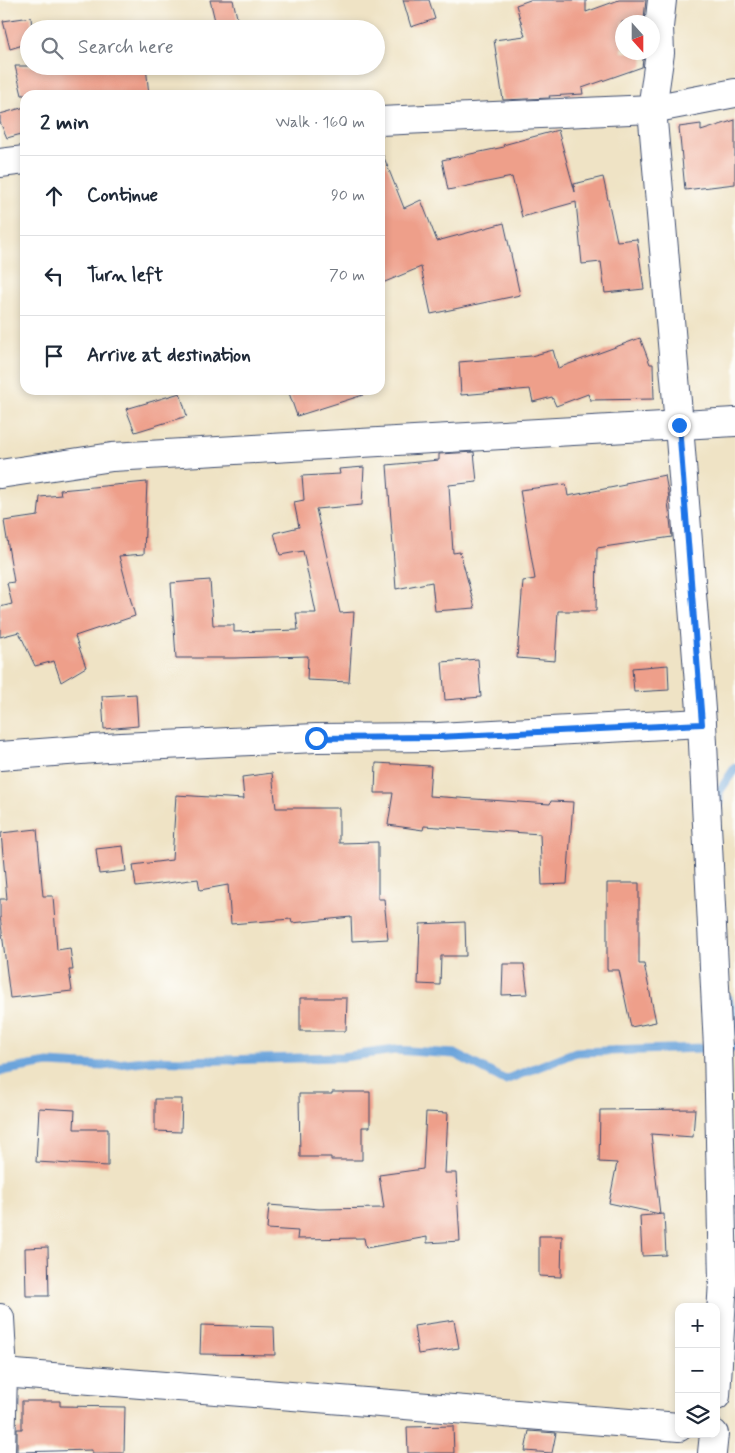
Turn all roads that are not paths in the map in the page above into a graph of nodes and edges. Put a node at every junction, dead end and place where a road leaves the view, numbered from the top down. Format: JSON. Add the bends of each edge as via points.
{"nodes":[{"id":1,"x":662,"y":0,"type":"edge"},
{"id":2,"x":735,"y":93,"type":"edge"},
{"id":3,"x":652,"y":109,"type":"junction"},
{"id":4,"x":385,"y":121,"type":"edge"},
{"id":5,"x":20,"y":161,"type":"edge"},
{"id":6,"x":0,"y":163,"type":"edge"},
{"id":7,"x":735,"y":422,"type":"edge"},
{"id":8,"x":679,"y":425,"type":"junction"},
{"id":9,"x":0,"y":474,"type":"edge"},
{"id":10,"x":702,"y":724,"type":"junction"},
{"id":11,"x":0,"y":756,"type":"edge"},
{"id":12,"x":0,"y":1318,"type":"edge"},
{"id":13,"x":3,"y":1372,"type":"junction"},
{"id":14,"x":716,"y":1393,"type":"edge"},
{"id":15,"x":675,"y":1427,"type":"edge"},
{"id":16,"x":720,"y":1430,"type":"edge"},
{"id":17,"x":735,"y":1430,"type":"edge"},
{"id":18,"x":714,"y":1438,"type":"edge"},
{"id":19,"x":1,"y":1453,"type":"edge"},
{"id":20,"x":712,"y":1453,"type":"edge"}],
"edges":[{"from":1,"to":3,"type":"street","via":[[660,52]]},
{"from":2,"to":3,"type":"street"},
{"from":3,"to":4,"type":"street"},
{"from":3,"to":8,"type":"street"},
{"from":5,"to":6,"type":"street"},
{"from":7,"to":8,"type":"street"},
{"from":8,"to":9,"type":"street","via":[[112,457]]},
{"from":8,"to":10,"type":"street"},
{"from":10,"to":11,"type":"street","via":[[438,737],[316,738]]},
{"from":10,"to":14,"type":"street","via":[[718,1048],[723,1271]]},
{"from":12,"to":13,"type":"street"},
{"from":13,"to":15,"type":"street"},
{"from":13,"to":19,"type":"street"},
{"from":16,"to":17,"type":"street"},
{"from":18,"to":20,"type":"street"}]}
